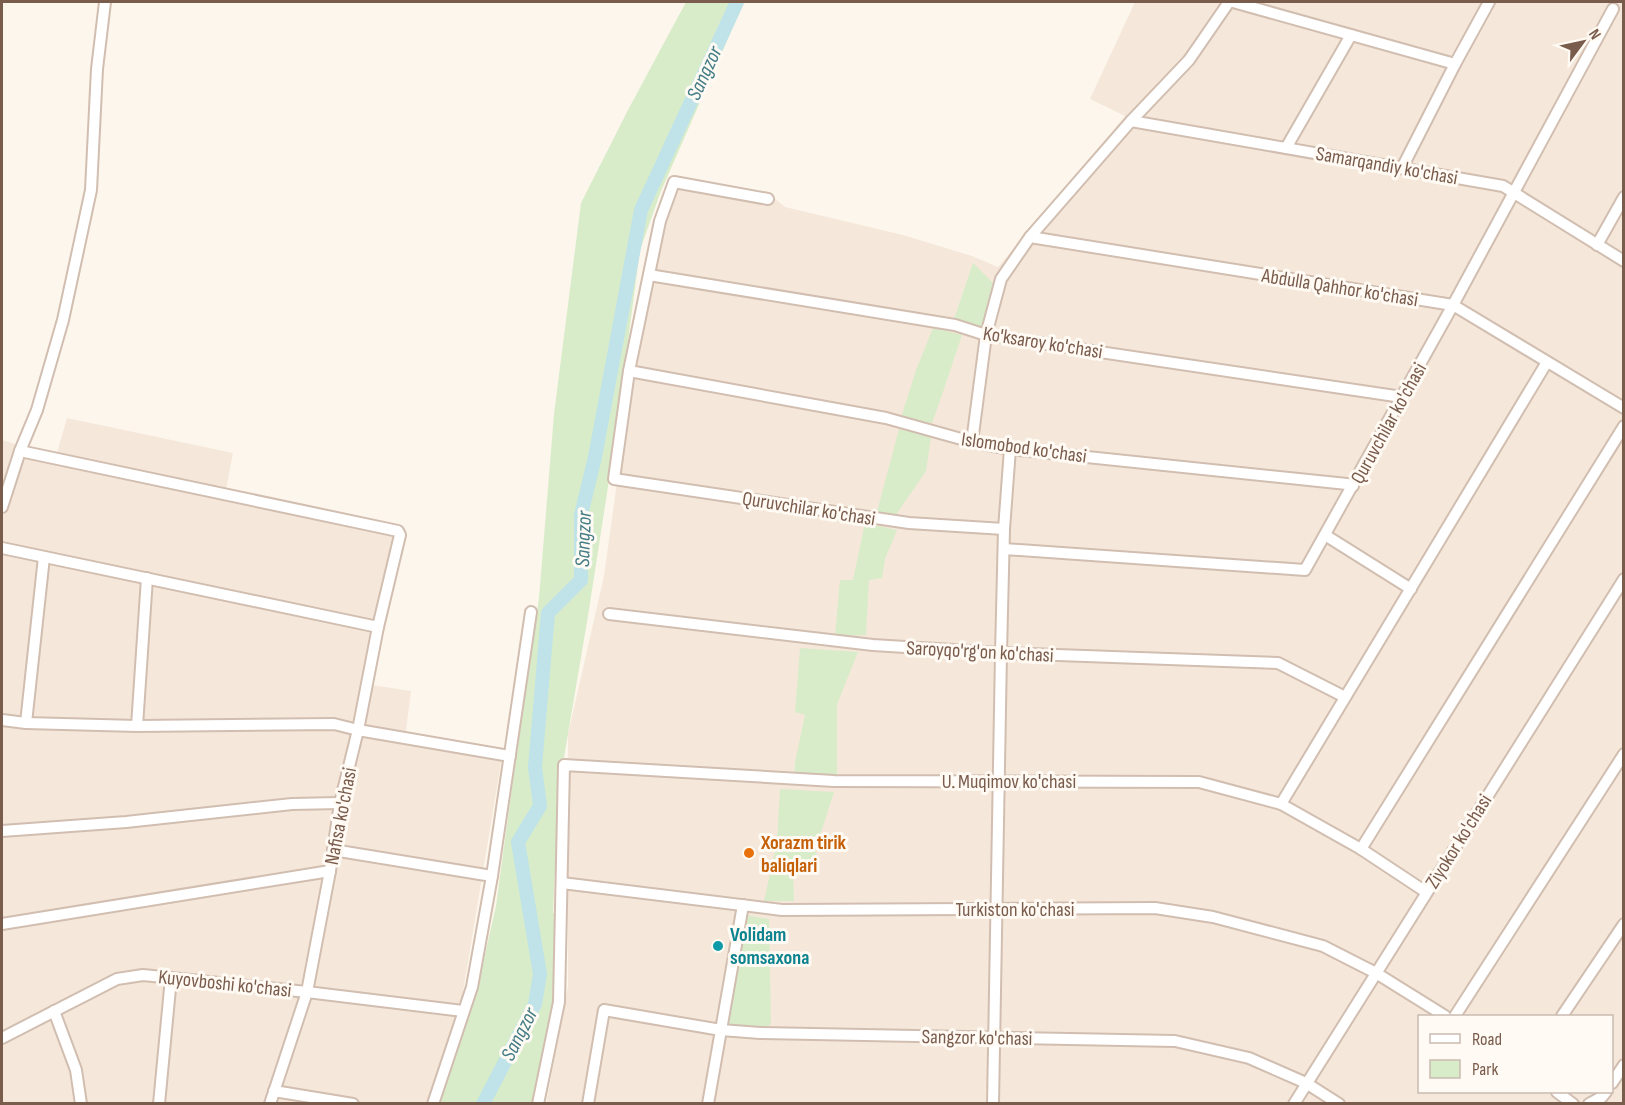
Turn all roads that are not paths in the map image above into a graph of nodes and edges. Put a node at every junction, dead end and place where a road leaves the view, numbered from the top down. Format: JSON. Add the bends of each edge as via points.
{"nodes":[{"id":1,"x":105,"y":2,"type":"edge"},
{"id":2,"x":1231,"y":2,"type":"edge"},
{"id":3,"x":1489,"y":2,"type":"edge"},
{"id":4,"x":1613,"y":9,"type":"dead end"},
{"id":5,"x":1351,"y":35,"type":"junction"},
{"id":6,"x":1455,"y":64,"type":"junction"},
{"id":7,"x":1131,"y":121,"type":"junction"},
{"id":8,"x":1286,"y":148,"type":"junction"},
{"id":9,"x":1402,"y":168,"type":"junction"},
{"id":10,"x":1514,"y":193,"type":"junction"},
{"id":11,"x":1623,"y":197,"type":"edge"},
{"id":12,"x":768,"y":199,"type":"dead end"},
{"id":13,"x":1030,"y":237,"type":"junction"},
{"id":14,"x":1597,"y":245,"type":"junction"},
{"id":15,"x":1623,"y":261,"type":"edge"},
{"id":16,"x":650,"y":275,"type":"junction"},
{"id":17,"x":1453,"y":305,"type":"junction"},
{"id":18,"x":986,"y":335,"type":"junction"},
{"id":19,"x":1547,"y":362,"type":"junction"},
{"id":20,"x":629,"y":371,"type":"junction"},
{"id":21,"x":1402,"y":397,"type":"junction"},
{"id":22,"x":1623,"y":408,"type":"edge"},
{"id":23,"x":1623,"y":426,"type":"edge"},
{"id":24,"x":972,"y":442,"type":"junction"},
{"id":25,"x":1010,"y":449,"type":"junction"},
{"id":26,"x":20,"y":452,"type":"junction"},
{"id":27,"x":1353,"y":486,"type":"junction"},
{"id":28,"x":2,"y":501,"type":"edge"},
{"id":29,"x":1004,"y":529,"type":"junction"},
{"id":30,"x":1324,"y":535,"type":"junction"},
{"id":31,"x":2,"y":548,"type":"edge"},
{"id":32,"x":1004,"y":549,"type":"junction"},
{"id":33,"x":44,"y":557,"type":"junction"},
{"id":34,"x":147,"y":578,"type":"junction"},
{"id":35,"x":1623,"y":579,"type":"edge"},
{"id":36,"x":1411,"y":589,"type":"junction"},
{"id":37,"x":531,"y":612,"type":"dead end"},
{"id":38,"x":609,"y":614,"type":"dead end"},
{"id":39,"x":378,"y":627,"type":"junction"},
{"id":40,"x":1001,"y":653,"type":"junction"},
{"id":41,"x":1345,"y":697,"type":"junction"},
{"id":42,"x":2,"y":720,"type":"edge"},
{"id":43,"x":26,"y":723,"type":"junction"},
{"id":44,"x":137,"y":726,"type":"junction"},
{"id":45,"x":358,"y":730,"type":"junction"},
{"id":46,"x":1623,"y":754,"type":"edge"},
{"id":47,"x":510,"y":756,"type":"junction"},
{"id":48,"x":1000,"y":781,"type":"junction"},
{"id":49,"x":340,"y":803,"type":"junction"},
{"id":50,"x":1281,"y":804,"type":"junction"},
{"id":51,"x":2,"y":831,"type":"edge"},
{"id":52,"x":1361,"y":849,"type":"junction"},
{"id":53,"x":333,"y":850,"type":"junction"},
{"id":54,"x":330,"y":870,"type":"junction"},
{"id":55,"x":492,"y":876,"type":"junction"},
{"id":56,"x":562,"y":883,"type":"junction"},
{"id":57,"x":1426,"y":892,"type":"junction"},
{"id":58,"x":743,"y":905,"type":"junction"},
{"id":59,"x":997,"y":909,"type":"junction"},
{"id":60,"x":2,"y":924,"type":"edge"},
{"id":61,"x":1623,"y":924,"type":"edge"},
{"id":62,"x":1376,"y":973,"type":"junction"},
{"id":63,"x":171,"y":978,"type":"junction"},
{"id":64,"x":307,"y":992,"type":"junction"},
{"id":65,"x":54,"y":1011,"type":"junction"},
{"id":66,"x":463,"y":1011,"type":"junction"},
{"id":67,"x":1442,"y":1015,"type":"edge"},
{"id":68,"x":1456,"y":1015,"type":"edge"},
{"id":69,"x":1563,"y":1015,"type":"edge"},
{"id":70,"x":721,"y":1030,"type":"junction"},
{"id":71,"x":995,"y":1037,"type":"junction"},
{"id":72,"x":2,"y":1038,"type":"edge"},
{"id":73,"x":1623,"y":1065,"type":"edge"},
{"id":74,"x":1613,"y":1080,"type":"edge"},
{"id":75,"x":1306,"y":1083,"type":"junction"},
{"id":76,"x":274,"y":1091,"type":"junction"},
{"id":77,"x":1558,"y":1093,"type":"edge"},
{"id":78,"x":1605,"y":1093,"type":"edge"},
{"id":79,"x":81,"y":1104,"type":"edge"},
{"id":80,"x":159,"y":1104,"type":"edge"},
{"id":81,"x":270,"y":1104,"type":"edge"},
{"id":82,"x":352,"y":1104,"type":"edge"},
{"id":83,"x":433,"y":1104,"type":"edge"},
{"id":84,"x":538,"y":1104,"type":"edge"},
{"id":85,"x":588,"y":1104,"type":"edge"},
{"id":86,"x":708,"y":1104,"type":"edge"},
{"id":87,"x":993,"y":1104,"type":"edge"},
{"id":88,"x":1294,"y":1104,"type":"edge"},
{"id":89,"x":1339,"y":1104,"type":"edge"},
{"id":90,"x":1573,"y":1104,"type":"edge"},
{"id":91,"x":1589,"y":1104,"type":"edge"}],
"edges":[{"from":1,"to":26,"type":"street","via":[[97,69],[91,190],[63,320],[38,410]]},
{"from":2,"to":5,"type":"street"},
{"from":2,"to":7,"type":"street","via":[[1189,60]]},
{"from":3,"to":6,"type":"street"},
{"from":4,"to":10,"type":"street","name":"Quruvchilar ko'chasi"},
{"from":5,"to":6,"type":"street"},
{"from":5,"to":8,"type":"street"},
{"from":6,"to":9,"type":"street"},
{"from":7,"to":8,"type":"street","name":"Samarqandiy ko'chasi"},
{"from":7,"to":13,"type":"street"},
{"from":8,"to":9,"type":"street","name":"Samarqandiy ko'chasi"},
{"from":9,"to":10,"type":"street","name":"Samarqandiy ko'chasi","via":[[1503,186]]},
{"from":10,"to":14,"type":"street","name":"Samarqandiy ko'chasi"},
{"from":10,"to":17,"type":"street","name":"Quruvchilar ko'chasi"},
{"from":11,"to":14,"type":"street"},
{"from":12,"to":16,"type":"street","via":[[674,182],[660,221]]},
{"from":13,"to":17,"type":"street","name":"Abdulla Qahhor ko'chasi"},
{"from":13,"to":18,"type":"street","via":[[1001,279]]},
{"from":14,"to":15,"type":"street","name":"Samarqandiy ko'chasi"},
{"from":16,"to":18,"type":"street","name":"Ko'ksaroy ko'chasi","via":[[956,325]]},
{"from":16,"to":20,"type":"street"},
{"from":17,"to":19,"type":"street","name":"Abdulla Qahhor ko'chasi"},
{"from":17,"to":21,"type":"street","name":"Quruvchilar ko'chasi"},
{"from":18,"to":21,"type":"street","name":"Ko'ksaroy ko'chasi"},
{"from":18,"to":24,"type":"street"},
{"from":19,"to":22,"type":"street","name":"Abdulla Qahhor ko'chasi"},
{"from":19,"to":36,"type":"street"},
{"from":20,"to":24,"type":"street","name":"Islomobod ko'chasi","via":[[886,418]]},
{"from":20,"to":29,"type":"street","name":"Quruvchilar ko'chasi","via":[[614,478],[909,523]]},
{"from":21,"to":27,"type":"street","name":"Quruvchilar ko'chasi"},
{"from":23,"to":52,"type":"street"},
{"from":24,"to":25,"type":"street","name":"Islomobod ko'chasi"},
{"from":25,"to":27,"type":"street","name":"Islomobod ko'chasi"},
{"from":25,"to":29,"type":"street"},
{"from":26,"to":28,"type":"street"},
{"from":26,"to":39,"type":"street","name":"Nafisa ko'chasi","via":[[398,531]]},
{"from":27,"to":30,"type":"street","name":"Quruvchilar ko'chasi"},
{"from":29,"to":32,"type":"street"},
{"from":30,"to":32,"type":"street","name":"Quruvchilar ko'chasi","via":[[1305,570]]},
{"from":30,"to":36,"type":"street"},
{"from":31,"to":33,"type":"street"},
{"from":32,"to":40,"type":"street"},
{"from":33,"to":34,"type":"street"},
{"from":33,"to":43,"type":"street"},
{"from":34,"to":39,"type":"street"},
{"from":34,"to":44,"type":"street"},
{"from":35,"to":57,"type":"street","name":"Ziyokor ko'chasi"},
{"from":36,"to":41,"type":"street"},
{"from":37,"to":47,"type":"street"},
{"from":38,"to":40,"type":"street","name":"Saroyqo'rg'on ko'chasi","via":[[873,645]]},
{"from":39,"to":45,"type":"street","name":"Nafisa ko'chasi"},
{"from":40,"to":41,"type":"street","name":"Saroyqo'rg'on ko'chasi","via":[[1278,663]]},
{"from":40,"to":48,"type":"street"},
{"from":41,"to":50,"type":"street"},
{"from":42,"to":43,"type":"street"},
{"from":43,"to":44,"type":"street"},
{"from":44,"to":45,"type":"street","via":[[334,724]]},
{"from":45,"to":47,"type":"street"},
{"from":45,"to":49,"type":"street","name":"Nafisa ko'chasi"},
{"from":46,"to":68,"type":"street"},
{"from":47,"to":55,"type":"street"},
{"from":48,"to":50,"type":"street","name":"U. Muqimov ko'chasi","via":[[1199,782]]},
{"from":48,"to":56,"type":"street","name":"U. Muqimov ko'chasi","via":[[834,781],[564,765]]},
{"from":48,"to":59,"type":"street"},
{"from":49,"to":51,"type":"street"},
{"from":49,"to":53,"type":"street","name":"Nafisa ko'chasi"},
{"from":50,"to":52,"type":"street","name":"U. Muqimov ko'chasi"},
{"from":52,"to":57,"type":"street","name":"U. Muqimov ko'chasi"},
{"from":53,"to":54,"type":"street","name":"Nafisa ko'chasi"},
{"from":53,"to":55,"type":"street"},
{"from":54,"to":60,"type":"street"},
{"from":54,"to":64,"type":"street","name":"Nafisa ko'chasi"},
{"from":55,"to":66,"type":"street","via":[[472,987]]},
{"from":56,"to":58,"type":"street","name":"Turkiston ko'chasi"},
{"from":56,"to":84,"type":"street","via":[[559,1002]]},
{"from":57,"to":62,"type":"street","name":"Ziyokor ko'chasi"},
{"from":58,"to":59,"type":"street","name":"Turkiston ko'chasi","via":[[782,910]]},
{"from":58,"to":70,"type":"street"},
{"from":59,"to":62,"type":"street","name":"Turkiston ko'chasi","via":[[1155,908],[1213,917],[1323,946]]},
{"from":59,"to":71,"type":"street"},
{"from":61,"to":69,"type":"street"},
{"from":62,"to":67,"type":"street","name":"Turkiston ko'chasi"},
{"from":62,"to":75,"type":"street","name":"Ziyokor ko'chasi"},
{"from":63,"to":64,"type":"street","name":"Kuyovboshi ko'chasi"},
{"from":63,"to":65,"type":"street","name":"Kuyovboshi ko'chasi","via":[[143,975],[117,979]]},
{"from":63,"to":80,"type":"street"},
{"from":64,"to":66,"type":"street","name":"Kuyovboshi ko'chasi"},
{"from":64,"to":76,"type":"street","name":"Nafisa ko'chasi"},
{"from":65,"to":72,"type":"street","name":"Kuyovboshi ko'chasi"},
{"from":65,"to":79,"type":"street","via":[[76,1070]]},
{"from":66,"to":83,"type":"street"},
{"from":70,"to":71,"type":"street","name":"Sangzor ko'chasi"},
{"from":70,"to":85,"type":"street","name":"Sangzor ko'chasi","via":[[604,1010]]},
{"from":70,"to":86,"type":"street"},
{"from":71,"to":75,"type":"street","name":"Sangzor ko'chasi","via":[[1175,1041],[1249,1058]]},
{"from":71,"to":87,"type":"street"},
{"from":73,"to":74,"type":"street"},
{"from":75,"to":88,"type":"street","name":"Ziyokor ko'chasi"},
{"from":75,"to":89,"type":"street","name":"Sangzor ko'chasi"},
{"from":76,"to":81,"type":"street","name":"Nafisa ko'chasi"},
{"from":76,"to":82,"type":"street"},
{"from":77,"to":90,"type":"street"},
{"from":78,"to":91,"type":"street"}]}
